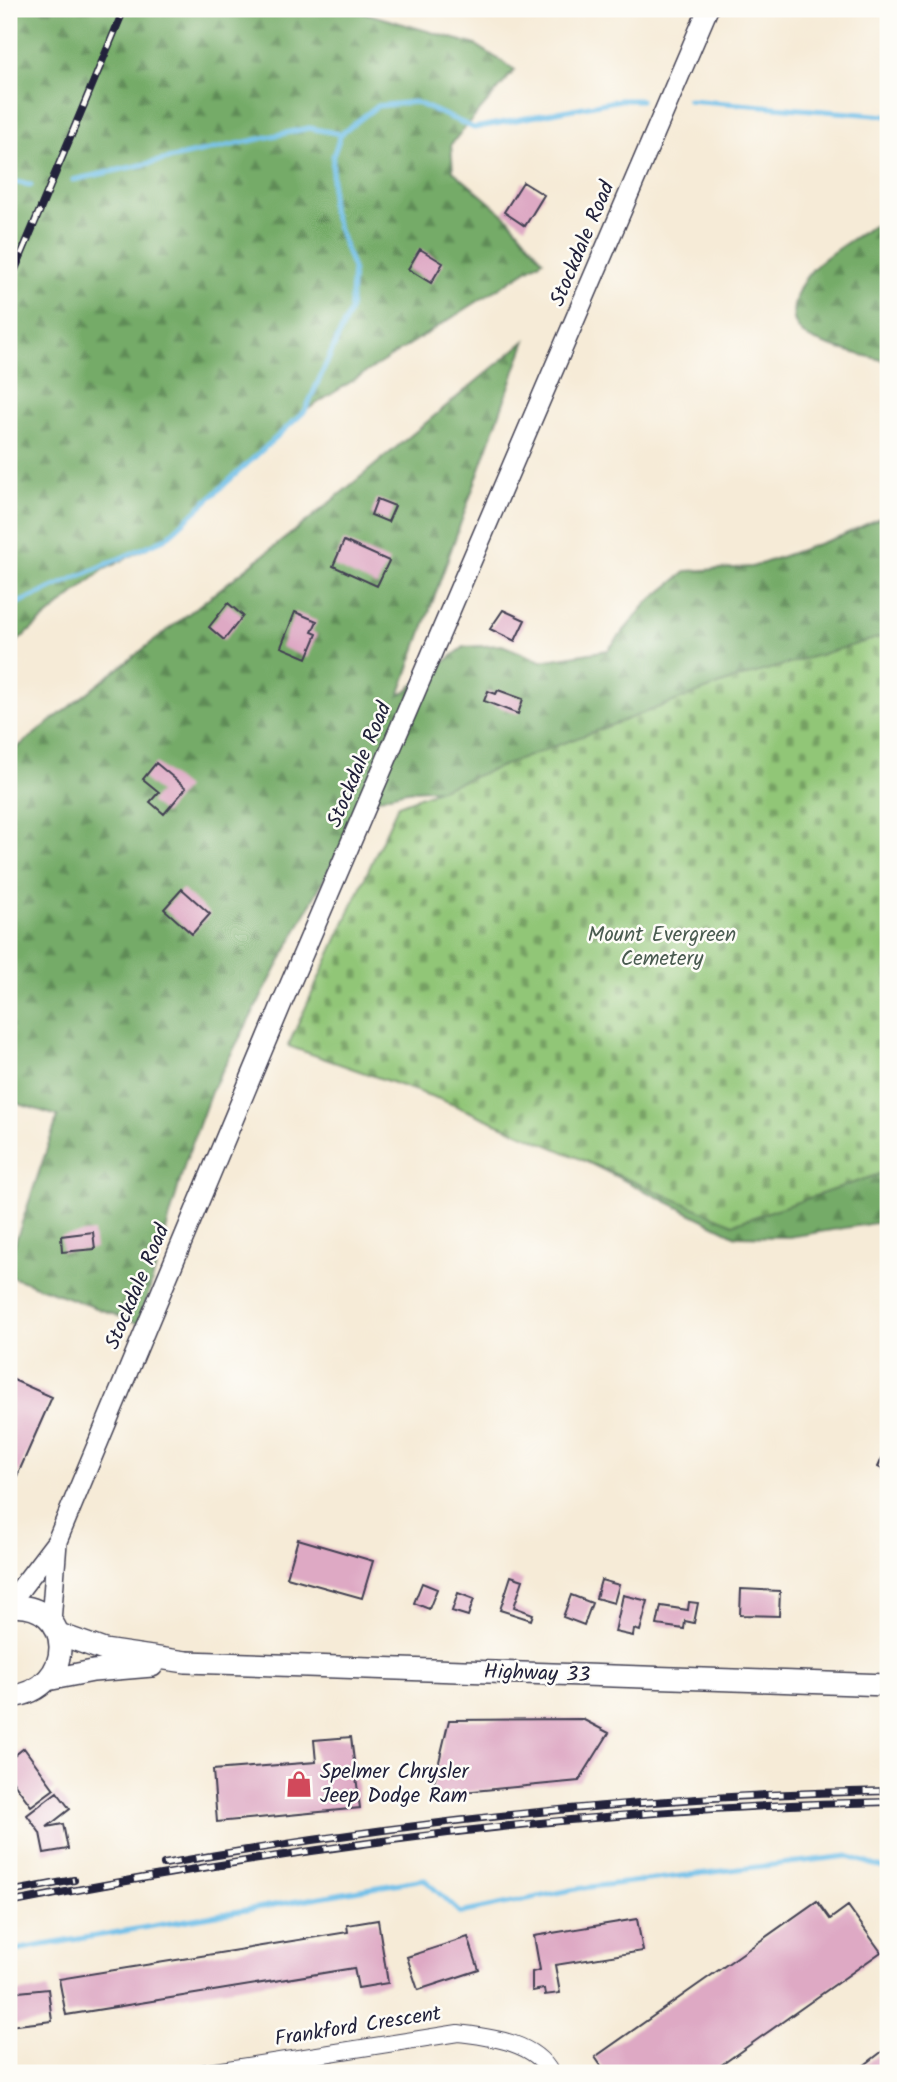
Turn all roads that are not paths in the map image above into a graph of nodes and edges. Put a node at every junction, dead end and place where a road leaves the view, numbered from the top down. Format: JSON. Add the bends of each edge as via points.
{"nodes":[{"id":1,"x":708,"y":9,"type":"edge"},
{"id":2,"x":57,"y":1541,"type":"junction"},
{"id":3,"x":9,"y":1605,"type":"edge"},
{"id":4,"x":55,"y":1628,"type":"junction"},
{"id":5,"x":186,"y":1662,"type":"junction"},
{"id":6,"x":47,"y":1680,"type":"junction"},
{"id":7,"x":888,"y":1685,"type":"edge"},
{"id":8,"x":9,"y":1697,"type":"edge"},
{"id":9,"x":202,"y":2073,"type":"edge"},
{"id":10,"x":551,"y":2073,"type":"edge"}],
"edges":[{"from":1,"to":2,"type":"street","name":"Stockdale Road"},
{"from":2,"to":3,"type":"street","name":"Stockdale Road"},
{"from":2,"to":4,"type":"street","name":"Stockdale Road"},
{"from":3,"to":4,"type":"main road","name":"Highway 33","via":[[31,1609]]},
{"from":4,"to":5,"type":"main road","name":"Highway 33","via":[[104,1650]]},
{"from":4,"to":6,"type":"main road","via":[[61,1658]]},
{"from":5,"to":6,"type":"main road","name":"Highway 33"},
{"from":5,"to":7,"type":"main road","name":"Highway 33"},
{"from":6,"to":8,"type":"main road","name":"Highway 33","via":[[26,1694]]},
{"from":9,"to":10,"type":"street","name":"Frankford Crescent","via":[[457,2033],[495,2037],[529,2050]]}]}
